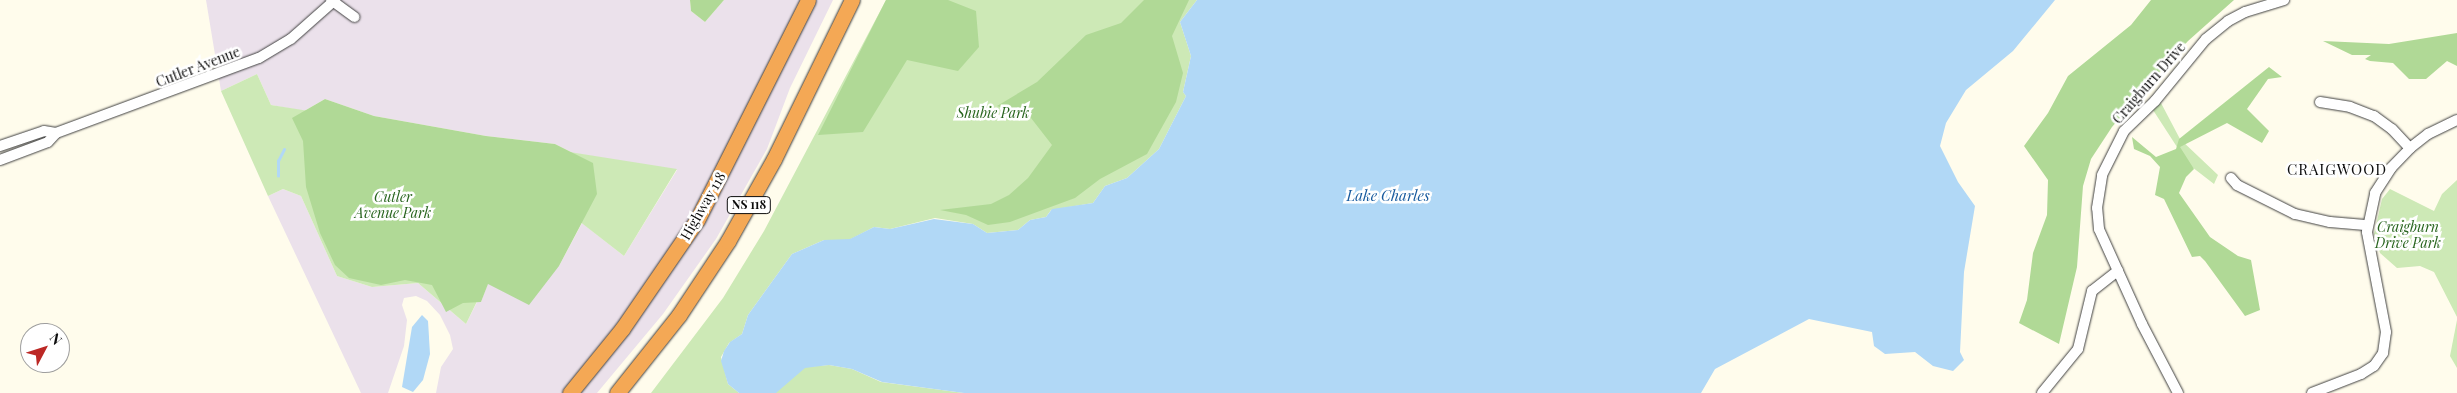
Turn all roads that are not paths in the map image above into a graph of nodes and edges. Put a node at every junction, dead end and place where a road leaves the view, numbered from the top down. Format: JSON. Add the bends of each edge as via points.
{"nodes":[{"id":1,"x":333,"y":0,"type":"edge"},
{"id":2,"x":808,"y":0,"type":"edge"},
{"id":3,"x":852,"y":0,"type":"edge"},
{"id":4,"x":2284,"y":0,"type":"edge"},
{"id":5,"x":354,"y":17,"type":"dead end"},
{"id":6,"x":2320,"y":102,"type":"dead end"},
{"id":7,"x":2457,"y":120,"type":"edge"},
{"id":8,"x":56,"y":133,"type":"junction"},
{"id":9,"x":0,"y":146,"type":"edge"},
{"id":10,"x":2410,"y":148,"type":"junction"},
{"id":11,"x":0,"y":160,"type":"edge"},
{"id":12,"x":2231,"y":178,"type":"dead end"},
{"id":13,"x":2368,"y":225,"type":"junction"},
{"id":14,"x":2118,"y":271,"type":"junction"},
{"id":15,"x":596,"y":362,"type":"junction"},
{"id":16,"x":563,"y":393,"type":"edge"},
{"id":17,"x":570,"y":393,"type":"edge"},
{"id":18,"x":617,"y":393,"type":"edge"},
{"id":19,"x":2042,"y":393,"type":"edge"},
{"id":20,"x":2178,"y":393,"type":"edge"},
{"id":21,"x":2312,"y":393,"type":"edge"}],
"edges":[{"from":1,"to":5,"type":"street"},
{"from":1,"to":8,"type":"street","name":"Cutler Avenue","via":[[298,34],[259,58]]},
{"from":2,"to":15,"type":"highway","name":"Highway 118","number":"NS 118","via":[[696,220],[651,290]]},
{"from":3,"to":18,"type":"highway","number":"NS 118","via":[[774,159],[728,241],[679,314]]},
{"from":4,"to":14,"type":"street","name":"Craigburn Drive","via":[[2228,21],[2206,39],[2116,143],[2102,175],[2096,219]]},
{"from":6,"to":10,"type":"street","via":[[2350,107],[2374,116]]},
{"from":7,"to":10,"type":"street","via":[[2428,134]]},
{"from":8,"to":9,"type":"street","name":"Cutler Avenue","via":[[44,131]]},
{"from":8,"to":11,"type":"street","name":"Cutler Avenue","via":[[48,142]]},
{"from":10,"to":13,"type":"street","via":[[2390,168],[2375,193]]},
{"from":12,"to":13,"type":"street","via":[[2237,185],[2295,214],[2330,222]]},
{"from":13,"to":21,"type":"street","via":[[2368,244],[2386,332],[2385,347],[2369,370]]},
{"from":14,"to":19,"type":"street","via":[[2092,291],[2078,349]]},
{"from":14,"to":20,"type":"street","name":"Craigburn Drive"},
{"from":15,"to":16,"type":"highway"},
{"from":15,"to":17,"type":"highway","name":"Highway 118","number":"NS 118"}]}
